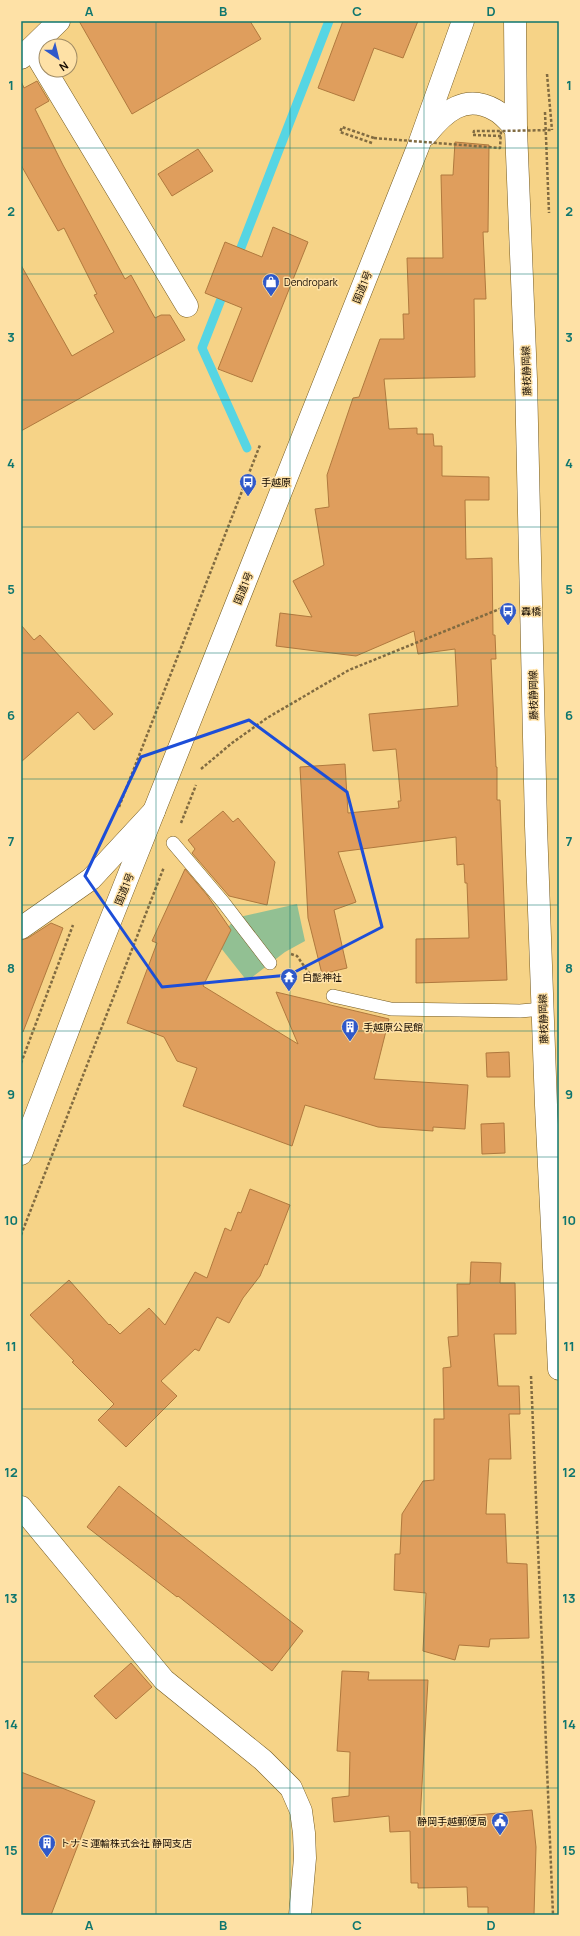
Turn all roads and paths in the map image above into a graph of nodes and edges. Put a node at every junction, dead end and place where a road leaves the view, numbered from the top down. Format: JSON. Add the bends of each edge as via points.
{"nodes":[{"id":1,"x":59,"y":21,"type":"edge"},
{"id":2,"x":463,"y":21,"type":"edge"},
{"id":3,"x":515,"y":21,"type":"edge"},
{"id":4,"x":26,"y":53,"type":"edge"},
{"id":5,"x":547,"y":74,"type":"dead end"},
{"id":6,"x":506,"y":132,"type":"junction"},
{"id":7,"x":372,"y":143,"type":"dead end"},
{"id":8,"x":418,"y":147,"type":"junction"},
{"id":9,"x":187,"y":306,"type":"dead end"},
{"id":10,"x":260,"y":445,"type":"dead end"},
{"id":11,"x":502,"y":608,"type":"dead end"},
{"id":12,"x":197,"y":772,"type":"dead end"},
{"id":13,"x":157,"y":807,"type":"junction"},
{"id":14,"x":117,"y":813,"type":"dead end"},
{"id":15,"x":173,"y":843,"type":"dead end"},
{"id":16,"x":74,"y":922,"type":"dead end"},
{"id":17,"x":21,"y":928,"type":"edge"},
{"id":18,"x":285,"y":952,"type":"dead end"},
{"id":19,"x":270,"y":963,"type":"dead end"},
{"id":20,"x":333,"y":996,"type":"joint"},
{"id":21,"x":543,"y":1009,"type":"junction"},
{"id":22,"x":21,"y":1063,"type":"edge"},
{"id":23,"x":553,"y":1104,"type":"edge"},
{"id":24,"x":21,"y":1154,"type":"edge"},
{"id":25,"x":559,"y":1369,"type":"edge"},
{"id":26,"x":21,"y":1508,"type":"edge"},
{"id":27,"x":300,"y":1915,"type":"edge"}],
"edges":[{"from":1,"to":4,"type":"main road"},
{"from":2,"to":8,"type":"main road","name":"国道1号"},
{"from":3,"to":6,"type":"main road","name":"藤枝静岡線"},
{"from":4,"to":9,"type":"main road"},
{"from":5,"to":6,"type":"path","bridge":true,"via":[[552,130]]},
{"from":6,"to":6,"type":"path","bridge":true,"via":[[473,135],[474,131]]},
{"from":6,"to":7,"type":"path","bridge":true,"via":[[500,148],[374,138],[342,127],[340,132]]},
{"from":6,"to":8,"type":"main road","via":[[496,110],[482,104],[466,104],[449,110]]},
{"from":6,"to":21,"type":"main road","name":"藤枝静岡線","via":[[526,379],[536,826]]},
{"from":8,"to":13,"type":"main road","name":"国道1号"},
{"from":10,"to":14,"type":"path"},
{"from":11,"to":12,"type":"path","via":[[349,670],[267,718]]},
{"from":13,"to":17,"type":"main road","via":[[91,879]]},
{"from":13,"to":24,"type":"main road","name":"国道1号","via":[[94,962]]},
{"from":15,"to":19,"type":"lane"},
{"from":16,"to":22,"type":"path"},
{"from":18,"to":20,"type":"path","via":[[297,956],[312,980]]},
{"from":20,"to":21,"type":"lane","via":[[391,1009]]},
{"from":21,"to":23,"type":"main road","name":"藤枝静岡線"},
{"from":23,"to":25,"type":"main road","name":"藤枝静岡線"},
{"from":26,"to":27,"type":"main road","via":[[164,1680],[262,1760],[291,1788],[301,1811],[304,1833],[305,1858]]}]}
